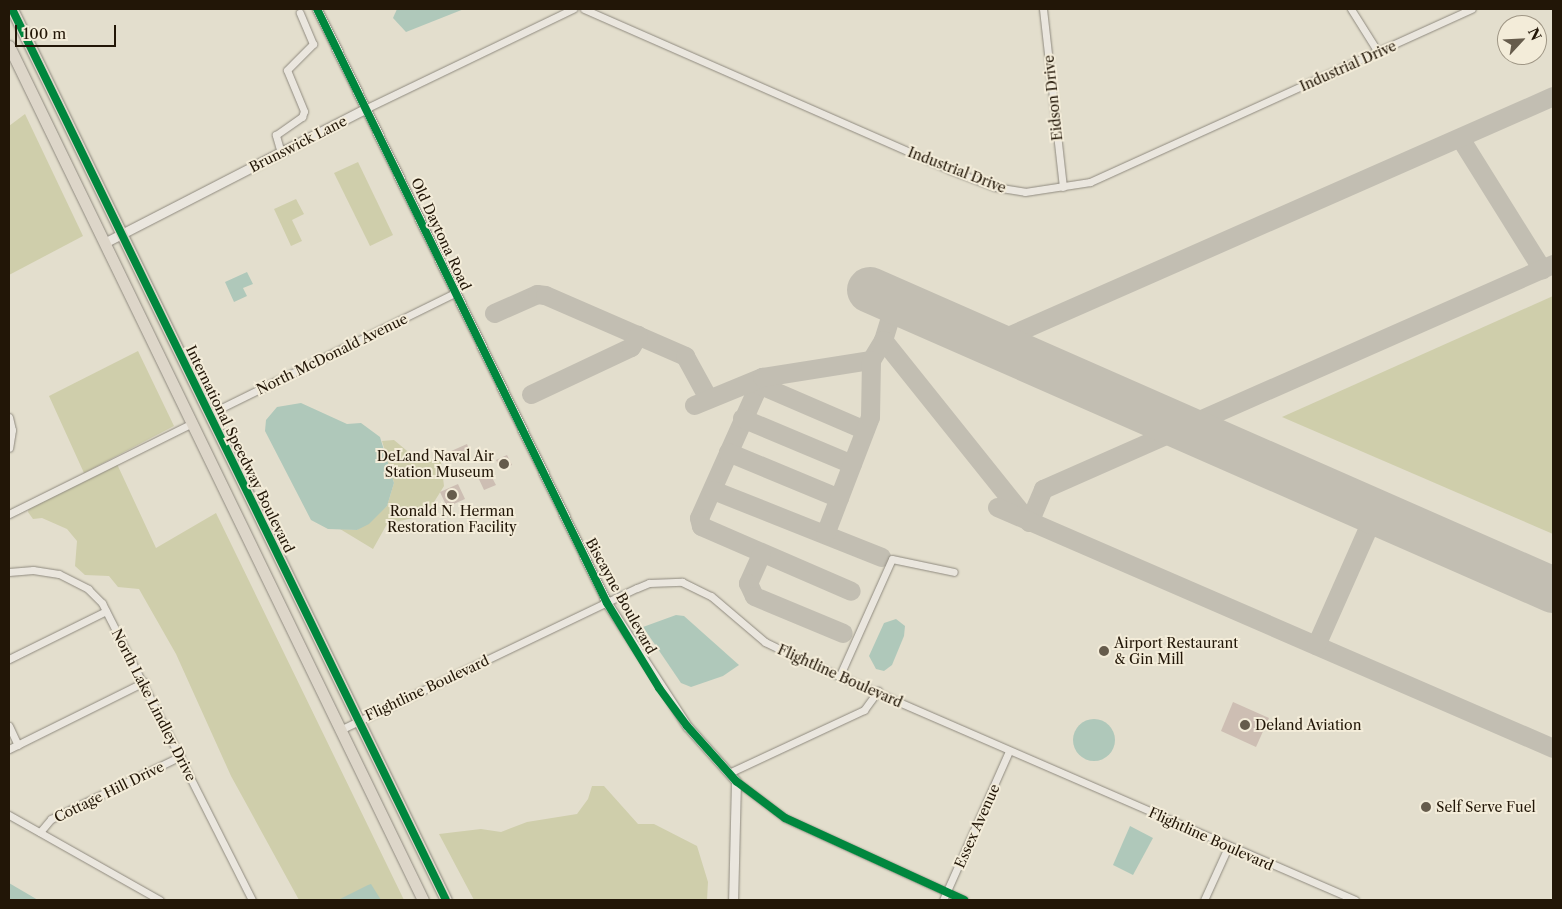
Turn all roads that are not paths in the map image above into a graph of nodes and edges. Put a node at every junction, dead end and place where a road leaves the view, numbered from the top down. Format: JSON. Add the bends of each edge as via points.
{"nodes":[{"id":1,"x":12,"y":9,"type":"edge"},
{"id":2,"x":317,"y":9,"type":"edge"},
{"id":3,"x":573,"y":9,"type":"edge"},
{"id":4,"x":584,"y":9,"type":"edge"},
{"id":5,"x":1043,"y":9,"type":"edge"},
{"id":6,"x":1351,"y":9,"type":"edge"},
{"id":7,"x":1472,"y":9,"type":"edge"},
{"id":8,"x":300,"y":13,"type":"dead end"},
{"id":9,"x":9,"y":46,"type":"edge"},
{"id":10,"x":1378,"y":52,"type":"junction"},
{"id":11,"x":367,"y":108,"type":"junction"},
{"id":12,"x":282,"y":153,"type":"junction"},
{"id":13,"x":1063,"y":187,"type":"junction"},
{"id":14,"x":122,"y":235,"type":"junction"},
{"id":15,"x":104,"y":243,"type":"junction"},
{"id":16,"x":455,"y":293,"type":"junction"},
{"id":17,"x":179,"y":397,"type":"junction"},
{"id":18,"x":209,"y":414,"type":"junction"},
{"id":19,"x":9,"y":417,"type":"edge"},
{"id":20,"x":192,"y":423,"type":"junction"},
{"id":21,"x":222,"y":441,"type":"junction"},
{"id":22,"x":9,"y":448,"type":"edge"},
{"id":23,"x":541,"y":469,"type":"joint"},
{"id":24,"x":9,"y":514,"type":"edge"},
{"id":25,"x":9,"y":572,"type":"edge"},
{"id":26,"x":954,"y":572,"type":"dead end"},
{"id":27,"x":607,"y":603,"type":"junction"},
{"id":28,"x":106,"y":610,"type":"junction"},
{"id":29,"x":9,"y":659,"type":"edge"},
{"id":30,"x":840,"y":675,"type":"junction"},
{"id":31,"x":144,"y":682,"type":"junction"},
{"id":32,"x":878,"y":692,"type":"junction"},
{"id":33,"x":358,"y":721,"type":"junction"},
{"id":34,"x":9,"y":726,"type":"edge"},
{"id":35,"x":340,"y":730,"type":"junction"},
{"id":36,"x":18,"y":745,"type":"junction"},
{"id":37,"x":9,"y":749,"type":"edge"},
{"id":38,"x":1010,"y":751,"type":"junction"},
{"id":39,"x":181,"y":756,"type":"junction"},
{"id":40,"x":731,"y":772,"type":"junction"},
{"id":41,"x":736,"y":781,"type":"junction"},
{"id":42,"x":9,"y":815,"type":"edge"},
{"id":43,"x":40,"y":832,"type":"junction"},
{"id":44,"x":1228,"y":847,"type":"junction"},
{"id":45,"x":947,"y":893,"type":"junction"},
{"id":46,"x":160,"y":900,"type":"edge"},
{"id":47,"x":252,"y":900,"type":"edge"},
{"id":48,"x":424,"y":900,"type":"edge"},
{"id":49,"x":446,"y":900,"type":"edge"},
{"id":50,"x":734,"y":900,"type":"edge"},
{"id":51,"x":943,"y":900,"type":"edge"},
{"id":52,"x":964,"y":900,"type":"edge"},
{"id":53,"x":1204,"y":900,"type":"edge"},
{"id":54,"x":1355,"y":900,"type":"edge"}],
"edges":[{"from":1,"to":14,"type":"main road","name":"International Speedway Boulevard"},
{"from":2,"to":11,"type":"street","name":"Old Daytona Road"},
{"from":3,"to":11,"type":"street","name":"Brunswick Lane"},
{"from":4,"to":13,"type":"street","name":"Industrial Drive","via":[[995,187],[1025,192]]},
{"from":5,"to":13,"type":"street","name":"Eidson Drive"},
{"from":6,"to":10,"type":"street"},
{"from":7,"to":10,"type":"street","name":"Industrial Drive"},
{"from":8,"to":12,"type":"street","via":[[313,44],[287,70],[304,111],[302,117],[276,135]]},
{"from":9,"to":15,"type":"main road"},
{"from":10,"to":13,"type":"street","name":"Industrial Drive","via":[[1090,182]]},
{"from":11,"to":12,"type":"street","name":"Brunswick Lane"},
{"from":11,"to":16,"type":"street","name":"Old Daytona Road"},
{"from":12,"to":14,"type":"street","name":"Brunswick Lane"},
{"from":14,"to":15,"type":"street","name":"Brunswick Lane"},
{"from":14,"to":18,"type":"main road","name":"International Speedway Boulevard"},
{"from":15,"to":17,"type":"main road"},
{"from":16,"to":18,"type":"street","name":"North McDonald Avenue"},
{"from":16,"to":23,"type":"street","name":"Old Daytona Road"},
{"from":17,"to":18,"type":"main road","via":[[194,410]]},
{"from":17,"to":20,"type":"main road"},
{"from":18,"to":21,"type":"main road","name":"International Speedway Boulevard"},
{"from":19,"to":22,"type":"street","via":[[12,430]]},
{"from":20,"to":21,"type":"main road","via":[[208,428]]},
{"from":20,"to":24,"type":"street"},
{"from":20,"to":35,"type":"main road"},
{"from":21,"to":33,"type":"main road","name":"International Speedway Boulevard"},
{"from":23,"to":27,"type":"street","name":"Biscayne Boulevard"},
{"from":25,"to":28,"type":"street","name":"North Lake Lindley Drive","via":[[33,570],[59,574],[88,588]]},
{"from":26,"to":30,"type":"street","via":[[892,559]]},
{"from":27,"to":30,"type":"street","name":"Flightline Boulevard","via":[[649,583],[682,582],[711,596],[765,642]]},
{"from":27,"to":33,"type":"street","name":"Flightline Boulevard"},
{"from":27,"to":40,"type":"street","name":"Biscayne Boulevard","via":[[687,726]]},
{"from":28,"to":29,"type":"street"},
{"from":28,"to":31,"type":"street","name":"North Lake Lindley Drive"},
{"from":30,"to":32,"type":"street","name":"Flightline Boulevard"},
{"from":31,"to":36,"type":"street"},
{"from":31,"to":39,"type":"street","name":"North Lake Lindley Drive"},
{"from":32,"to":38,"type":"street","name":"Flightline Boulevard"},
{"from":32,"to":40,"type":"street","via":[[864,710]]},
{"from":33,"to":35,"type":"street","name":"Flightline Boulevard"},
{"from":33,"to":49,"type":"main road","name":"International Speedway Boulevard"},
{"from":34,"to":36,"type":"street"},
{"from":35,"to":48,"type":"main road"},
{"from":36,"to":37,"type":"street"},
{"from":38,"to":44,"type":"street","name":"Flightline Boulevard"},
{"from":38,"to":45,"type":"street","name":"Essex Avenue"},
{"from":39,"to":43,"type":"street","name":"Cottage Hill Drive","via":[[51,819]]},
{"from":39,"to":47,"type":"street","name":"North Lake Lindley Drive"},
{"from":40,"to":41,"type":"street","name":"Biscayne Boulevard"},
{"from":41,"to":45,"type":"street","via":[[785,818]]},
{"from":41,"to":50,"type":"street"},
{"from":42,"to":43,"type":"street"},
{"from":43,"to":46,"type":"street"},
{"from":44,"to":53,"type":"street"},
{"from":44,"to":54,"type":"street","name":"Flightline Boulevard"},
{"from":45,"to":51,"type":"street","name":"Essex Avenue"},
{"from":45,"to":52,"type":"street"}]}
